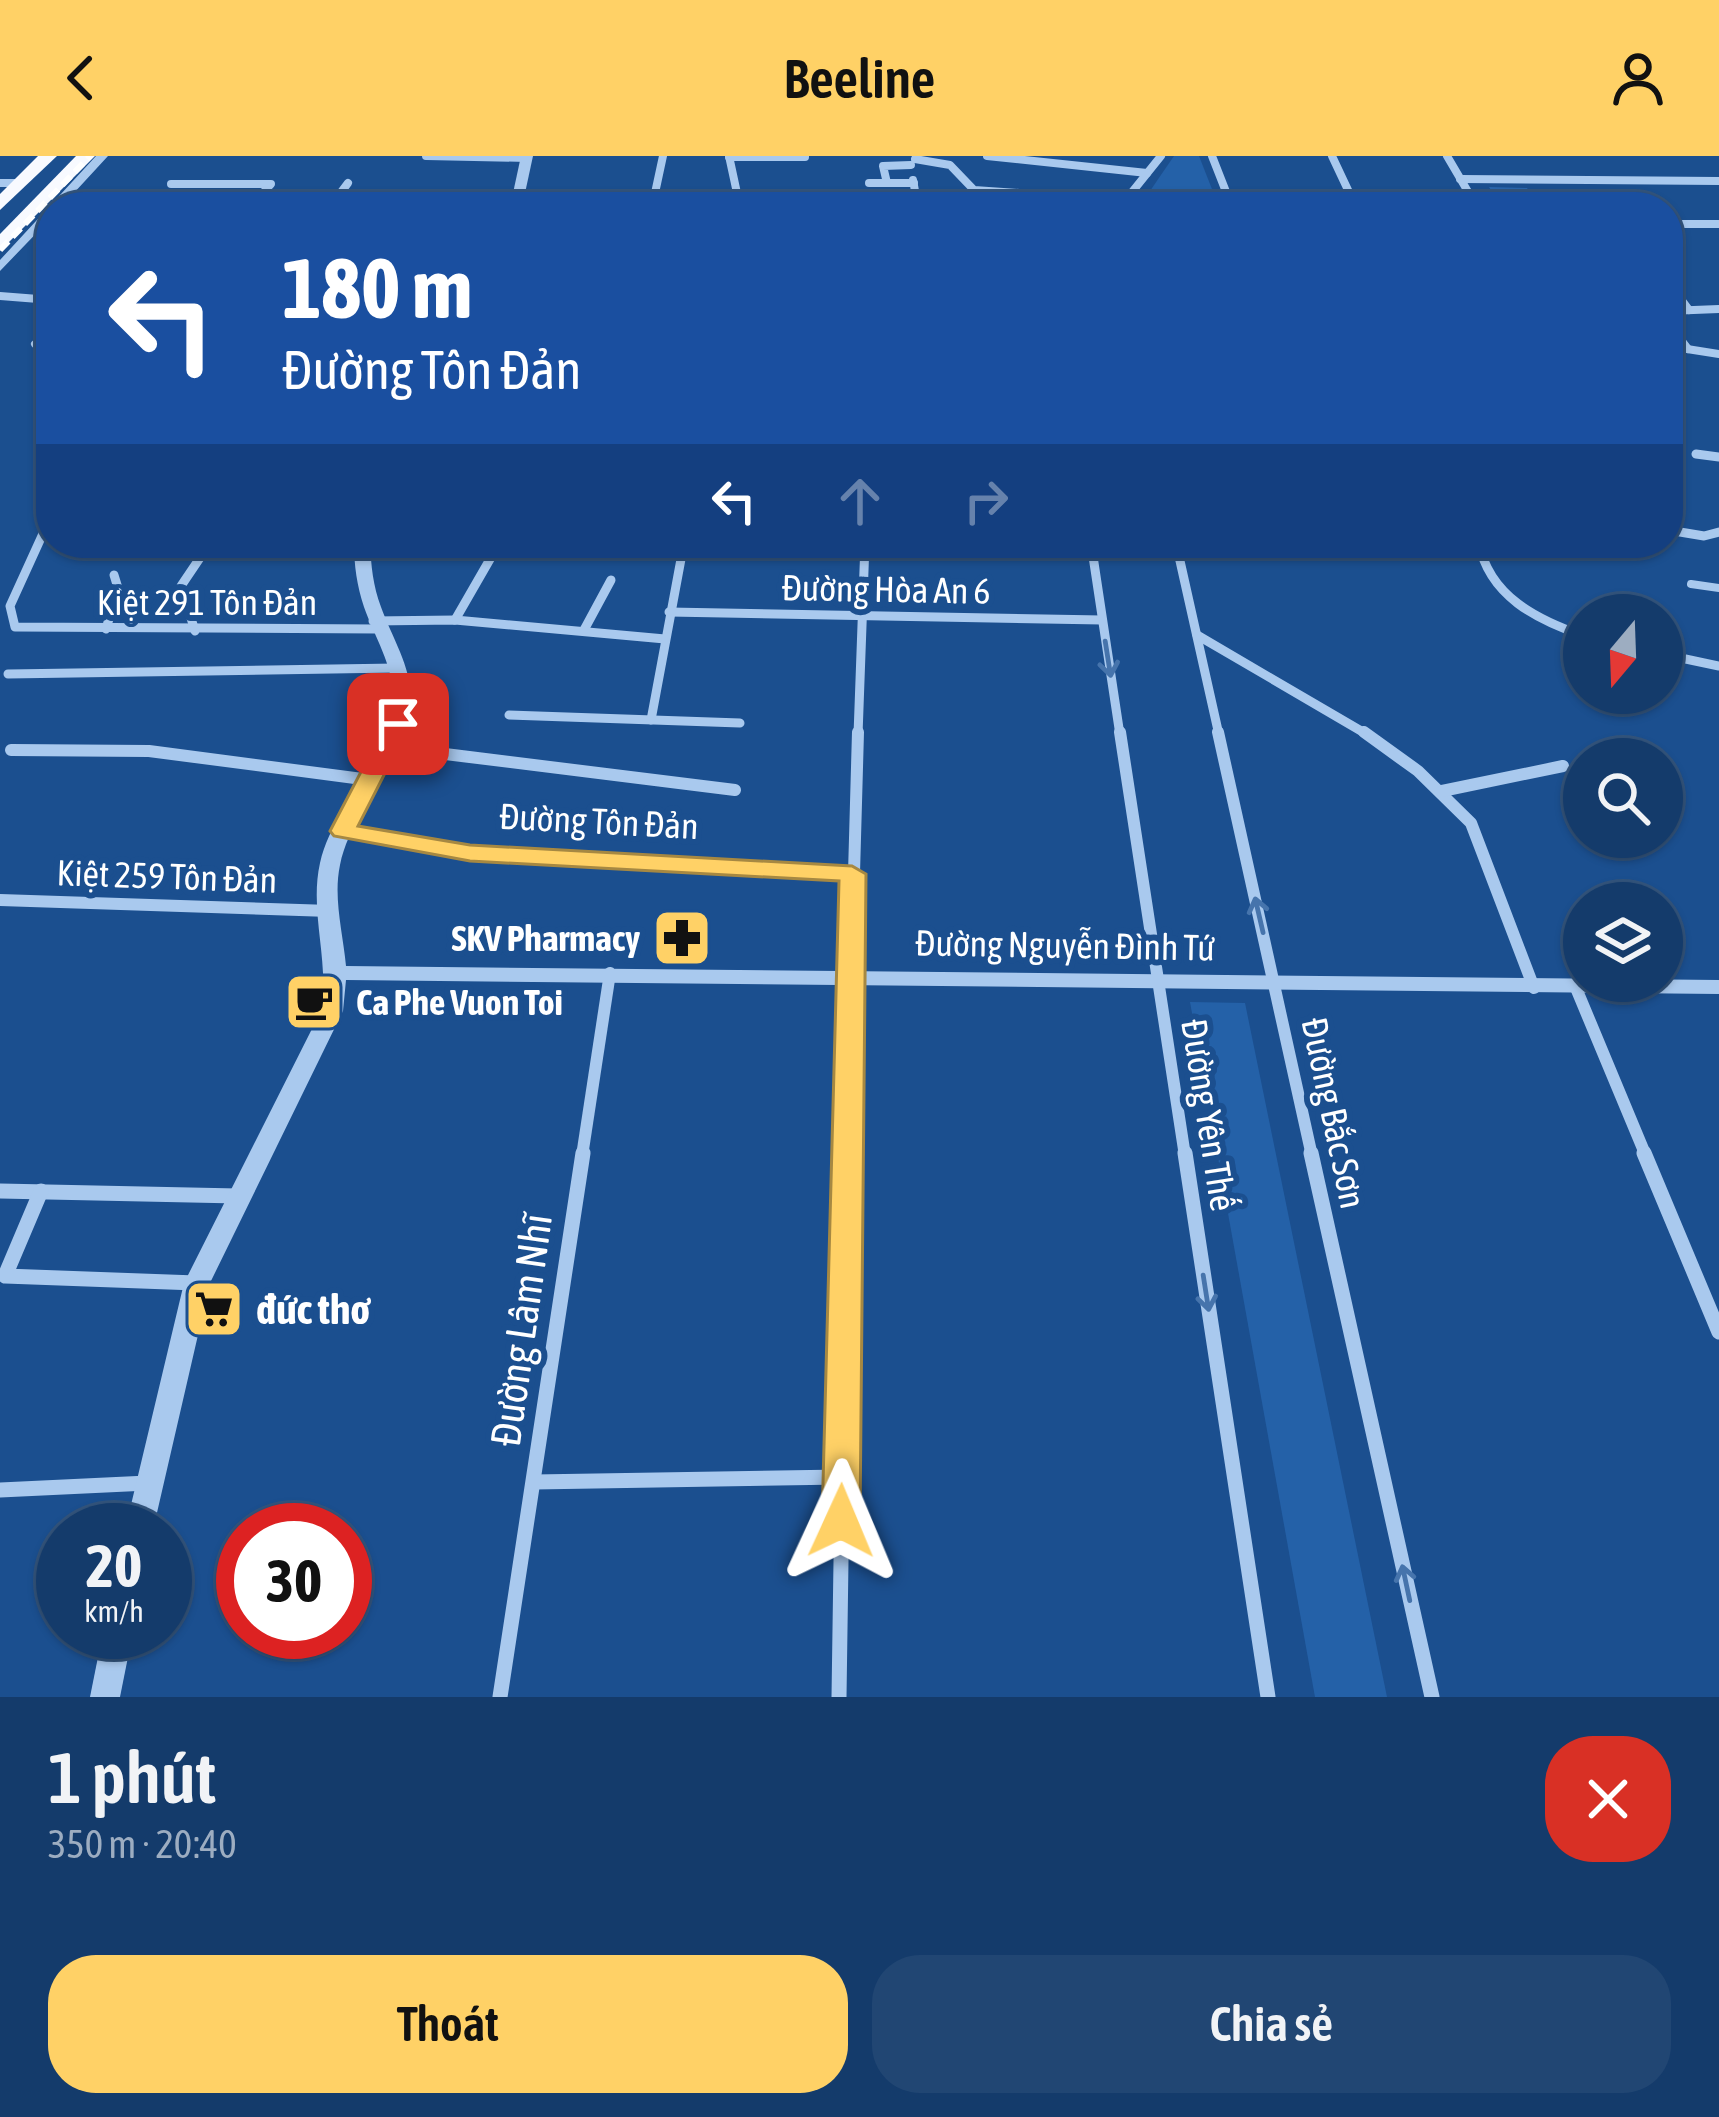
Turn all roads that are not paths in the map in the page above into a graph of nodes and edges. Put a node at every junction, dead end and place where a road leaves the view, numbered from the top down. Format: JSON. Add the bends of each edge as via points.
{"nodes":[{"id":1,"x":48,"y":156,"type":"edge"},
{"id":2,"x":86,"y":156,"type":"edge"},
{"id":3,"x":102,"y":156,"type":"edge"},
{"id":4,"x":426,"y":156,"type":"edge"},
{"id":5,"x":663,"y":156,"type":"edge"},
{"id":6,"x":729,"y":156,"type":"edge"},
{"id":7,"x":987,"y":156,"type":"edge"},
{"id":8,"x":1161,"y":156,"type":"edge"},
{"id":9,"x":1212,"y":156,"type":"edge"},
{"id":10,"x":1332,"y":156,"type":"edge"},
{"id":11,"x":1447,"y":156,"type":"edge"},
{"id":12,"x":527,"y":157,"type":"edge"},
{"id":13,"x":805,"y":157,"type":"edge"},
{"id":14,"x":914,"y":160,"type":"edge"},
{"id":15,"x":1147,"y":173,"type":"junction"},
{"id":16,"x":1460,"y":179,"type":"junction"},
{"id":17,"x":1719,"y":181,"type":"edge"},
{"id":18,"x":0,"y":183,"type":"edge"},
{"id":19,"x":21,"y":183,"type":"junction"},
{"id":20,"x":348,"y":183,"type":"dead end"},
{"id":21,"x":869,"y":183,"type":"dead end"},
{"id":22,"x":887,"y":183,"type":"junction"},
{"id":23,"x":914,"y":183,"type":"junction"},
{"id":24,"x":171,"y":184,"type":"dead end"},
{"id":25,"x":51,"y":192,"type":"edge"},
{"id":26,"x":69,"y":192,"type":"edge"},
{"id":27,"x":264,"y":192,"type":"edge"},
{"id":28,"x":341,"y":192,"type":"edge"},
{"id":29,"x":519,"y":192,"type":"edge"},
{"id":30,"x":655,"y":192,"type":"edge"},
{"id":31,"x":737,"y":192,"type":"edge"},
{"id":32,"x":916,"y":192,"type":"edge"},
{"id":33,"x":1004,"y":192,"type":"edge"},
{"id":34,"x":1132,"y":192,"type":"edge"},
{"id":35,"x":1226,"y":192,"type":"edge"},
{"id":36,"x":1349,"y":192,"type":"edge"},
{"id":37,"x":1468,"y":192,"type":"edge"},
{"id":38,"x":0,"y":204,"type":"edge"},
{"id":39,"x":36,"y":208,"type":"edge"},
{"id":40,"x":1683,"y":224,"type":"edge"},
{"id":41,"x":1719,"y":224,"type":"edge"},
{"id":42,"x":36,"y":228,"type":"edge"},
{"id":43,"x":0,"y":245,"type":"edge"},
{"id":44,"x":0,"y":267,"type":"edge"},
{"id":45,"x":0,"y":296,"type":"edge"},
{"id":46,"x":36,"y":299,"type":"edge"},
{"id":47,"x":1683,"y":302,"type":"edge"},
{"id":48,"x":1719,"y":309,"type":"edge"},
{"id":49,"x":1683,"y":310,"type":"edge"},
{"id":50,"x":1689,"y":310,"type":"junction"},
{"id":51,"x":1684,"y":348,"type":"edge"},
{"id":52,"x":1719,"y":355,"type":"edge"},
{"id":53,"x":1696,"y":454,"type":"dead end"},
{"id":54,"x":1719,"y":457,"type":"edge"},
{"id":55,"x":1683,"y":532,"type":"edge"},
{"id":56,"x":1719,"y":532,"type":"edge"},
{"id":57,"x":36,"y":549,"type":"edge"},
{"id":58,"x":200,"y":558,"type":"edge"},
{"id":59,"x":362,"y":558,"type":"edge"},
{"id":60,"x":491,"y":558,"type":"edge"},
{"id":61,"x":681,"y":558,"type":"edge"},
{"id":62,"x":864,"y":558,"type":"edge"},
{"id":63,"x":1092,"y":558,"type":"edge"},
{"id":64,"x":1179,"y":558,"type":"edge"},
{"id":65,"x":1482,"y":558,"type":"edge"},
{"id":66,"x":114,"y":575,"type":"dead end"},
{"id":67,"x":611,"y":580,"type":"dead end"},
{"id":68,"x":1691,"y":584,"type":"dead end"},
{"id":69,"x":1719,"y":588,"type":"edge"},
{"id":70,"x":669,"y":612,"type":"junction"},
{"id":71,"x":861,"y":615,"type":"junction"},
{"id":72,"x":455,"y":620,"type":"junction"},
{"id":73,"x":1102,"y":620,"type":"junction"},
{"id":74,"x":375,"y":625,"type":"junction"},
{"id":75,"x":1563,"y":628,"type":"edge"},
{"id":76,"x":106,"y":629,"type":"junction"},
{"id":77,"x":584,"y":630,"type":"junction"},
{"id":78,"x":195,"y":631,"type":"junction"},
{"id":79,"x":1197,"y":635,"type":"junction"},
{"id":80,"x":665,"y":639,"type":"junction"},
{"id":81,"x":1683,"y":658,"type":"edge"},
{"id":82,"x":1719,"y":666,"type":"edge"},
{"id":83,"x":396,"y":668,"type":"junction"},
{"id":84,"x":8,"y":674,"type":"dead end"},
{"id":85,"x":509,"y":716,"type":"dead end"},
{"id":86,"x":651,"y":720,"type":"junction"},
{"id":87,"x":740,"y":723,"type":"dead end"},
{"id":88,"x":388,"y":748,"type":"junction"},
{"id":89,"x":11,"y":750,"type":"dead end"},
{"id":90,"x":1562,"y":766,"type":"dead end"},
{"id":91,"x":370,"y":780,"type":"junction"},
{"id":92,"x":735,"y":790,"type":"dead end"},
{"id":93,"x":1442,"y":791,"type":"junction"},
{"id":94,"x":343,"y":831,"type":"junction"},
{"id":95,"x":852,"y":874,"type":"junction"},
{"id":96,"x":0,"y":900,"type":"edge"},
{"id":97,"x":331,"y":911,"type":"junction"},
{"id":98,"x":610,"y":973,"type":"junction"},
{"id":99,"x":338,"y":974,"type":"junction"},
{"id":100,"x":849,"y":975,"type":"junction"},
{"id":101,"x":1158,"y":981,"type":"junction"},
{"id":102,"x":1274,"y":982,"type":"junction"},
{"id":103,"x":1683,"y":987,"type":"edge"},
{"id":104,"x":1719,"y":987,"type":"edge"},
{"id":105,"x":1534,"y":988,"type":"junction"},
{"id":106,"x":1563,"y":988,"type":"edge"},
{"id":107,"x":1582,"y":1002,"type":"edge"},
{"id":108,"x":41,"y":1190,"type":"junction"},
{"id":109,"x":0,"y":1191,"type":"edge"},
{"id":110,"x":238,"y":1196,"type":"junction"},
{"id":111,"x":197,"y":1283,"type":"junction"},
{"id":112,"x":1719,"y":1332,"type":"edge"},
{"id":113,"x":842,"y":1477,"type":"junction"},
{"id":114,"x":534,"y":1482,"type":"junction"},
{"id":115,"x":148,"y":1483,"type":"junction"},
{"id":116,"x":0,"y":1490,"type":"edge"},
{"id":117,"x":144,"y":1503,"type":"edge"},
{"id":118,"x":113,"y":1659,"type":"edge"},
{"id":119,"x":105,"y":1697,"type":"edge"},
{"id":120,"x":500,"y":1697,"type":"edge"},
{"id":121,"x":839,"y":1697,"type":"edge"},
{"id":122,"x":1268,"y":1697,"type":"edge"},
{"id":123,"x":1432,"y":1697,"type":"edge"}],
"edges":[{"from":1,"to":19,"type":"highway"},
{"from":2,"to":25,"type":"highway"},
{"from":3,"to":26,"type":"street"},
{"from":4,"to":12,"type":"street"},
{"from":5,"to":30,"type":"street"},
{"from":6,"to":13,"type":"street"},
{"from":6,"to":31,"type":"street"},
{"from":7,"to":15,"type":"street"},
{"from":8,"to":15,"type":"street"},
{"from":9,"to":35,"type":"street"},
{"from":10,"to":36,"type":"street"},
{"from":11,"to":16,"type":"street"},
{"from":12,"to":29,"type":"street"},
{"from":14,"to":22,"type":"street","via":[[884,166]]},
{"from":14,"to":23,"type":"street"},
{"from":14,"to":33,"type":"street","via":[[950,166],[974,190]]},
{"from":15,"to":34,"type":"street"},
{"from":16,"to":17,"type":"street"},
{"from":16,"to":37,"type":"street"},
{"from":18,"to":19,"type":"street"},
{"from":19,"to":38,"type":"highway"},
{"from":20,"to":28,"type":"street"},
{"from":21,"to":22,"type":"street"},
{"from":22,"to":23,"type":"street"},
{"from":23,"to":32,"type":"street"},
{"from":24,"to":27,"type":"street","via":[[271,184]]},
{"from":39,"to":43,"type":"highway"},
{"from":40,"to":41,"type":"street"},
{"from":42,"to":44,"type":"street"},
{"from":45,"to":46,"type":"street"},
{"from":47,"to":50,"type":"street"},
{"from":48,"to":50,"type":"street"},
{"from":49,"to":50,"type":"street"},
{"from":51,"to":52,"type":"street"},
{"from":53,"to":54,"type":"street"},
{"from":55,"to":56,"type":"street"},
{"from":57,"to":76,"type":"street","name":"Kiệt 291 Tôn Đản","via":[[10,606],[15,627]]},
{"from":58,"to":78,"type":"street","via":[[182,586]]},
{"from":59,"to":74,"type":"street"},
{"from":60,"to":72,"type":"street"},
{"from":61,"to":70,"type":"street"},
{"from":62,"to":71,"type":"street"},
{"from":63,"to":73,"type":"street","name":"Đường Yên Thế"},
{"from":64,"to":79,"type":"street","name":"Đường Bắc Sơn"},
{"from":65,"to":75,"type":"street","via":[[1504,591]]},
{"from":66,"to":76,"type":"street"},
{"from":67,"to":77,"type":"street"},
{"from":68,"to":69,"type":"lane"},
{"from":70,"to":71,"type":"street","name":"Đường Hòa An 6"},
{"from":70,"to":80,"type":"street"},
{"from":71,"to":73,"type":"street","name":"Đường Hòa An 6"},
{"from":71,"to":95,"type":"street"},
{"from":72,"to":74,"type":"street","name":"Kiệt 291 Tôn Đản"},
{"from":72,"to":77,"type":"street","name":"Kiệt 291 Tôn Đản"},
{"from":73,"to":101,"type":"street","name":"Đường Yên Thế","one_way":true},
{"from":74,"to":78,"type":"street","name":"Kiệt 291 Tôn Đản"},
{"from":74,"to":83,"type":"street"},
{"from":76,"to":78,"type":"street","name":"Kiệt 291 Tôn Đản"},
{"from":77,"to":80,"type":"street","name":"Kiệt 291 Tôn Đản"},
{"from":79,"to":93,"type":"street"},
{"from":102,"to":79,"type":"street","name":"Đường Bắc Sơn","one_way":true},
{"from":80,"to":86,"type":"street"},
{"from":81,"to":82,"type":"street"},
{"from":83,"to":84,"type":"street"},
{"from":83,"to":88,"type":"street","via":[[402,704]]},
{"from":85,"to":86,"type":"street"},
{"from":86,"to":87,"type":"street"},
{"from":88,"to":91,"type":"street"},
{"from":88,"to":92,"type":"street","name":"Đường Tôn Đản"},
{"from":89,"to":91,"type":"street","via":[[149,751]]},
{"from":90,"to":93,"type":"street"},
{"from":91,"to":94,"type":"street"},
{"from":93,"to":105,"type":"street","via":[[1471,823]]},
{"from":94,"to":95,"type":"street","name":"Đường Tôn Đản","via":[[470,853]]},
{"from":94,"to":97,"type":"street","via":[[328,868]]},
{"from":95,"to":100,"type":"street"},
{"from":96,"to":97,"type":"street","name":"Kiệt 259 Tôn Đản"},
{"from":97,"to":99,"type":"street"},
{"from":98,"to":99,"type":"street","name":"Đường Nguyễn Đình Tứ"},
{"from":98,"to":100,"type":"street","name":"Đường Nguyễn Đình Tứ"},
{"from":98,"to":114,"type":"street","name":"Đường Lâm Nhĩ"},
{"from":99,"to":110,"type":"street","via":[[320,1041]]},
{"from":100,"to":101,"type":"street","name":"Đường Nguyễn Đình Tứ"},
{"from":100,"to":113,"type":"street"},
{"from":101,"to":102,"type":"street","name":"Đường Nguyễn Đình Tứ"},
{"from":101,"to":122,"type":"street","name":"Đường Yên Thế","one_way":true},
{"from":102,"to":105,"type":"street","name":"Đường Nguyễn Đình Tứ"},
{"from":123,"to":102,"type":"street","name":"Đường Bắc Sơn","one_way":true},
{"from":103,"to":104,"type":"street","name":"Đường Nguyễn Đình Tứ"},
{"from":105,"to":106,"type":"street","name":"Đường Nguyễn Đình Tứ"},
{"from":107,"to":112,"type":"street"},
{"from":108,"to":109,"type":"street"},
{"from":108,"to":110,"type":"street"},
{"from":108,"to":111,"type":"street","via":[[5,1276]]},
{"from":110,"to":111,"type":"street"},
{"from":111,"to":115,"type":"street"},
{"from":113,"to":114,"type":"street"},
{"from":113,"to":121,"type":"street"},
{"from":114,"to":120,"type":"street","name":"Đường Lâm Nhĩ"},
{"from":115,"to":116,"type":"street"},
{"from":115,"to":117,"type":"street"},
{"from":118,"to":119,"type":"street"}]}
